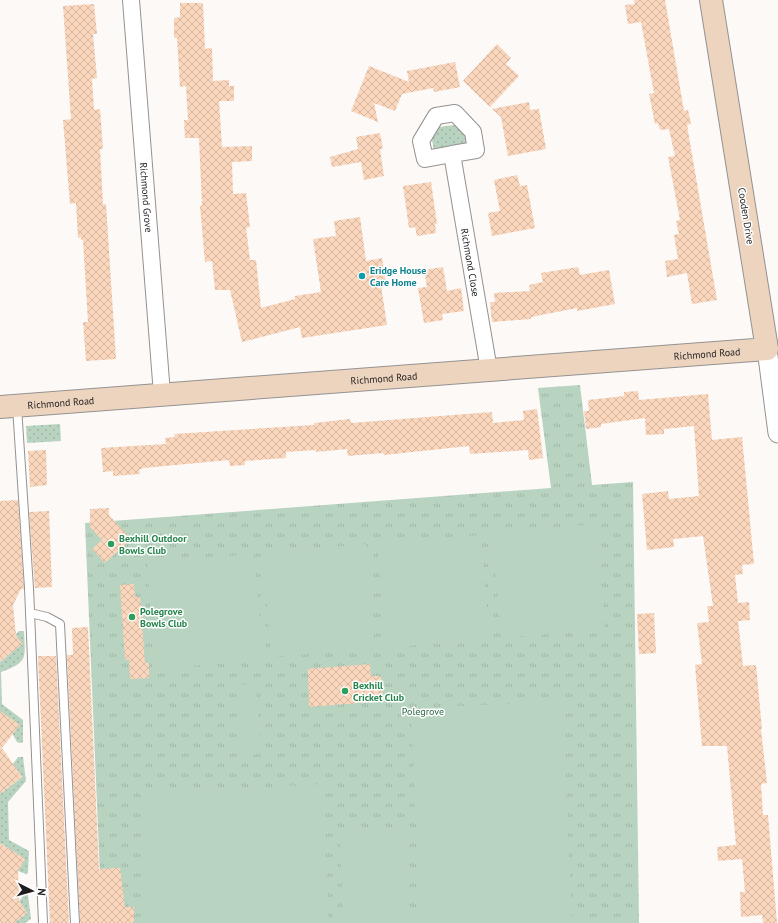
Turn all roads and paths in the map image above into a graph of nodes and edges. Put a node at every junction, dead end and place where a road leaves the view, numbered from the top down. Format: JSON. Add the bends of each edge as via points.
{"nodes":[{"id":1,"x":131,"y":0,"type":"edge"},
{"id":2,"x":711,"y":0,"type":"edge"},
{"id":3,"x":452,"y":154,"type":"dead end"},
{"id":4,"x":773,"y":347,"type":"edge"},
{"id":5,"x":489,"y":370,"type":"junction"},
{"id":6,"x":162,"y":394,"type":"junction"},
{"id":7,"x":8,"y":406,"type":"edge"},
{"id":8,"x":778,"y":433,"type":"edge"},
{"id":9,"x":30,"y":613,"type":"junction"},
{"id":10,"x":43,"y":923,"type":"edge"},
{"id":11,"x":75,"y":923,"type":"edge"}],
"edges":[{"from":1,"to":6,"type":"street","name":"Richmond Grove"},
{"from":2,"to":4,"type":"main road","name":"Cooden Drive"},
{"from":3,"to":5,"type":"street","name":"Richmond Close"},
{"from":4,"to":5,"type":"main road","name":"Richmond Road"},
{"from":4,"to":8,"type":"street","name":"Cooden Drive"},
{"from":5,"to":6,"type":"main road","name":"Richmond Road"},
{"from":6,"to":7,"type":"main road","name":"Richmond Road"},
{"from":7,"to":9,"type":"lane"},
{"from":9,"to":10,"type":"lane"},
{"from":9,"to":11,"type":"lane","via":[[47,617],[60,624]]}]}
